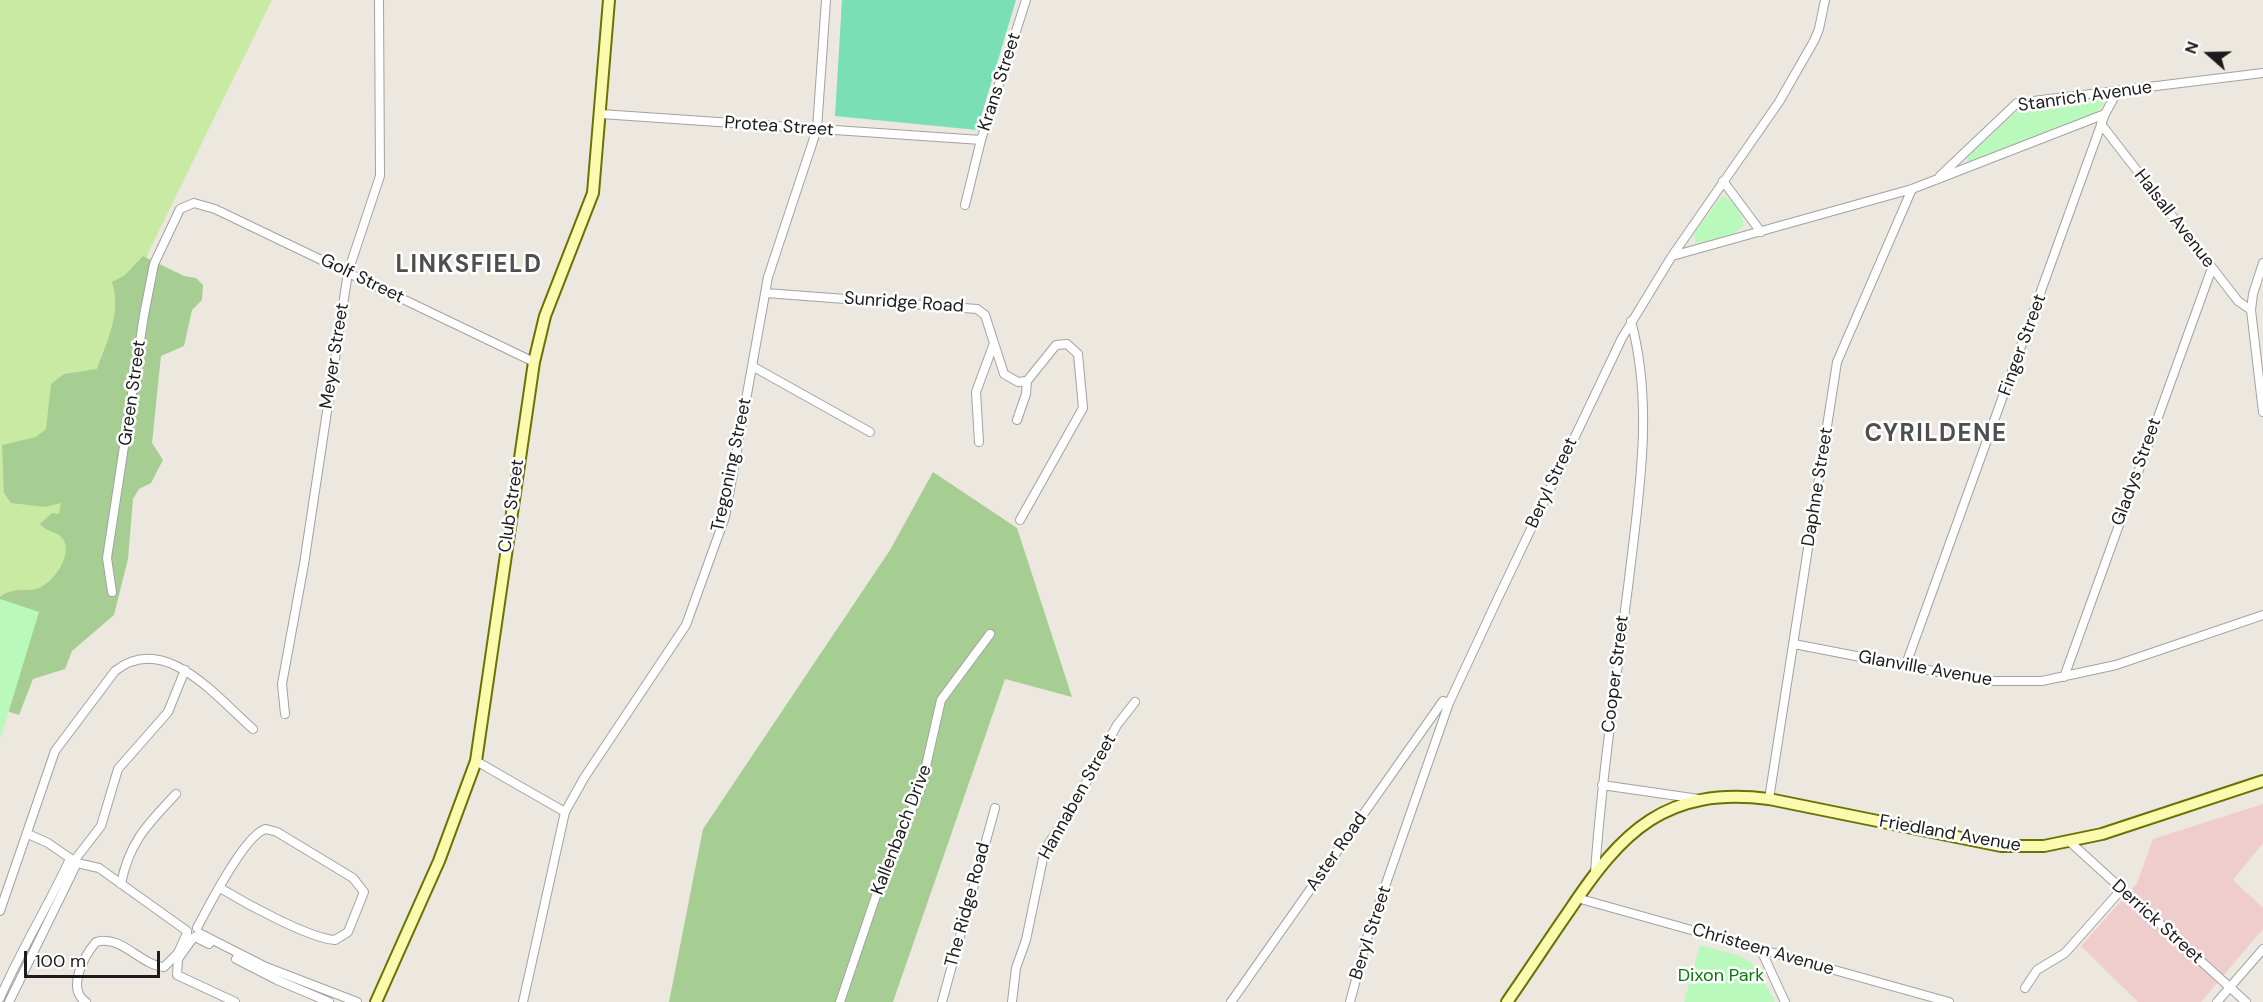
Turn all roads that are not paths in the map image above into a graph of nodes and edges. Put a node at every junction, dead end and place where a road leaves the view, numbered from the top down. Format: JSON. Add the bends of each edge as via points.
{"nodes":[{"id":1,"x":379,"y":0,"type":"edge"},
{"id":2,"x":609,"y":0,"type":"edge"},
{"id":3,"x":826,"y":0,"type":"edge"},
{"id":4,"x":1026,"y":0,"type":"edge"},
{"id":5,"x":1825,"y":0,"type":"edge"},
{"id":6,"x":2263,"y":73,"type":"edge"},
{"id":7,"x":2117,"y":92,"type":"junction"},
{"id":8,"x":602,"y":114,"type":"junction"},
{"id":9,"x":2105,"y":114,"type":"junction"},
{"id":10,"x":2102,"y":124,"type":"junction"},
{"id":11,"x":817,"y":129,"type":"junction"},
{"id":12,"x":956,"y":139,"type":"joint"},
{"id":13,"x":981,"y":140,"type":"junction"},
{"id":14,"x":1937,"y":179,"type":"junction"},
{"id":15,"x":1723,"y":181,"type":"junction"},
{"id":16,"x":1912,"y":189,"type":"junction"},
{"id":17,"x":189,"y":204,"type":"joint"},
{"id":18,"x":964,"y":205,"type":"dead end"},
{"id":19,"x":1761,"y":232,"type":"junction"},
{"id":20,"x":1672,"y":256,"type":"junction"},
{"id":21,"x":2263,"y":263,"type":"edge"},
{"id":22,"x":2212,"y":268,"type":"junction"},
{"id":23,"x":348,"y":272,"type":"junction"},
{"id":24,"x":766,"y":293,"type":"junction"},
{"id":25,"x":2251,"y":310,"type":"junction"},
{"id":26,"x":1631,"y":321,"type":"junction"},
{"id":27,"x":994,"y":343,"type":"junction"},
{"id":28,"x":534,"y":362,"type":"junction"},
{"id":29,"x":752,"y":366,"type":"junction"},
{"id":30,"x":1027,"y":381,"type":"junction"},
{"id":31,"x":2263,"y":412,"type":"edge"},
{"id":32,"x":1017,"y":420,"type":"dead end"},
{"id":33,"x":870,"y":432,"type":"dead end"},
{"id":34,"x":979,"y":442,"type":"dead end"},
{"id":35,"x":1020,"y":520,"type":"dead end"},
{"id":36,"x":112,"y":592,"type":"dead end"},
{"id":37,"x":2263,"y":615,"type":"edge"},
{"id":38,"x":990,"y":634,"type":"dead end"},
{"id":39,"x":1794,"y":645,"type":"junction"},
{"id":40,"x":1905,"y":667,"type":"junction"},
{"id":41,"x":185,"y":670,"type":"junction"},
{"id":42,"x":2064,"y":677,"type":"junction"},
{"id":43,"x":1135,"y":702,"type":"dead end"},
{"id":44,"x":1446,"y":702,"type":"junction"},
{"id":45,"x":285,"y":714,"type":"dead end"},
{"id":46,"x":253,"y":729,"type":"dead end"},
{"id":47,"x":476,"y":761,"type":"junction"},
{"id":48,"x":2263,"y":781,"type":"edge"},
{"id":49,"x":1602,"y":785,"type":"junction"},
{"id":50,"x":176,"y":794,"type":"dead end"},
{"id":51,"x":1769,"y":799,"type":"junction"},
{"id":52,"x":1702,"y":800,"type":"junction"},
{"id":53,"x":995,"y":808,"type":"dead end"},
{"id":54,"x":565,"y":812,"type":"junction"},
{"id":55,"x":28,"y":834,"type":"junction"},
{"id":56,"x":2070,"y":842,"type":"junction"},
{"id":57,"x":74,"y":861,"type":"junction"},
{"id":58,"x":1595,"y":872,"type":"junction"},
{"id":59,"x":121,"y":884,"type":"junction"},
{"id":60,"x":220,"y":888,"type":"junction"},
{"id":61,"x":2121,"y":890,"type":"junction"},
{"id":62,"x":1577,"y":898,"type":"junction"},
{"id":63,"x":0,"y":911,"type":"edge"},
{"id":64,"x":192,"y":931,"type":"junction"},
{"id":65,"x":1760,"y":948,"type":"junction"},
{"id":66,"x":2263,"y":949,"type":"edge"},
{"id":67,"x":2229,"y":987,"type":"junction"},
{"id":68,"x":2025,"y":988,"type":"dead end"},
{"id":69,"x":0,"y":998,"type":"edge"},
{"id":70,"x":9,"y":1002,"type":"edge"},
{"id":71,"x":86,"y":1002,"type":"edge"},
{"id":72,"x":236,"y":1002,"type":"edge"},
{"id":73,"x":330,"y":1002,"type":"edge"},
{"id":74,"x":357,"y":1002,"type":"edge"},
{"id":75,"x":376,"y":1002,"type":"edge"},
{"id":76,"x":523,"y":1002,"type":"edge"},
{"id":77,"x":840,"y":1002,"type":"edge"},
{"id":78,"x":942,"y":1002,"type":"edge"},
{"id":79,"x":1012,"y":1002,"type":"edge"},
{"id":80,"x":1231,"y":1002,"type":"edge"},
{"id":81,"x":1350,"y":1002,"type":"edge"},
{"id":82,"x":1508,"y":1002,"type":"edge"},
{"id":83,"x":1785,"y":1002,"type":"edge"},
{"id":84,"x":1949,"y":1002,"type":"edge"},
{"id":85,"x":2217,"y":1002,"type":"edge"},
{"id":86,"x":2246,"y":1002,"type":"edge"}],
"edges":[{"from":1,"to":23,"type":"street","name":"Meyer Street","via":[[381,165],[378,186]]},
{"from":2,"to":8,"type":"main road","name":"Club Street"},
{"from":3,"to":11,"type":"street","name":"Tregoning Street"},
{"from":4,"to":13,"type":"street","name":"Krans Street"},
{"from":5,"to":15,"type":"street","name":"Beryl Street","via":[[1820,29],[1806,56]]},
{"from":6,"to":7,"type":"street","name":"Stanrich Avenue"},
{"from":7,"to":9,"type":"street","name":"Finger Street"},
{"from":7,"to":14,"type":"street","name":"Stanrich Avenue","via":[[2014,104]]},
{"from":8,"to":11,"type":"street","name":"Protea Street"},
{"from":8,"to":28,"type":"main road","name":"Club Street","via":[[593,193],[545,316]]},
{"from":9,"to":10,"type":"street","name":"Finger Street"},
{"from":9,"to":14,"type":"street","name":"Stanrich Avenue"},
{"from":10,"to":22,"type":"street","name":"Halsall Avenue"},
{"from":10,"to":40,"type":"street","name":"Finger Street"},
{"from":11,"to":12,"type":"street","name":"Protea Street"},
{"from":11,"to":24,"type":"street","name":"Tregoning Street","via":[[771,266]]},
{"from":12,"to":13,"type":"street","name":"Krans Street"},
{"from":13,"to":18,"type":"street"},
{"from":14,"to":16,"type":"street","name":"Stanrich Avenue"},
{"from":15,"to":19,"type":"street"},
{"from":15,"to":20,"type":"street","name":"Beryl Street"},
{"from":16,"to":19,"type":"street","name":"Stanrich Avenue"},
{"from":16,"to":39,"type":"street","name":"Daphne Street","via":[[1837,362]]},
{"from":17,"to":23,"type":"street","name":"Golf Street","via":[[215,209]]},
{"from":17,"to":36,"type":"street","name":"Green Street","via":[[172,221],[154,264],[147,296],[107,558]]},
{"from":19,"to":20,"type":"street","name":"Stanrich Avenue"},
{"from":20,"to":26,"type":"street","name":"Beryl Street"},
{"from":21,"to":25,"type":"street"},
{"from":22,"to":25,"type":"street","name":"Halsall Avenue","via":[[2238,301]]},
{"from":22,"to":42,"type":"street","name":"Gladys Street"},
{"from":23,"to":28,"type":"street","name":"Golf Street"},
{"from":23,"to":45,"type":"street","name":"Meyer Street","via":[[282,684]]},
{"from":24,"to":27,"type":"street","name":"Sunridge Road","via":[[977,309],[985,315]]},
{"from":24,"to":29,"type":"street","name":"Tregoning Street"},
{"from":25,"to":31,"type":"street"},
{"from":26,"to":44,"type":"street","name":"Beryl Street"},
{"from":26,"to":49,"type":"street","name":"Cooper Street","via":[[1642,391],[1644,444]]},
{"from":27,"to":30,"type":"street","name":"Sunridge Road","via":[[1004,374],[1018,382]]},
{"from":27,"to":34,"type":"street","via":[[976,392]]},
{"from":28,"to":47,"type":"main road","name":"Club Street"},
{"from":29,"to":33,"type":"street"},
{"from":29,"to":54,"type":"street","name":"Tregoning Street","via":[[724,517],[690,614]]},
{"from":30,"to":32,"type":"street"},
{"from":30,"to":35,"type":"street","via":[[1056,345],[1067,344],[1078,354],[1083,391],[1081,413]]},
{"from":37,"to":42,"type":"street","name":"Glanville Avenue","via":[[2126,662]]},
{"from":38,"to":77,"type":"street","name":"Kallenbach Drive","via":[[941,700],[921,788],[879,887]]},
{"from":39,"to":40,"type":"street","name":"Glanville Avenue"},
{"from":39,"to":51,"type":"street","name":"Daphne Street"},
{"from":40,"to":42,"type":"street","name":"Glanville Avenue","via":[[1991,682]]},
{"from":41,"to":46,"type":"street"},
{"from":41,"to":55,"type":"street","via":[[152,657],[129,662],[115,671],[59,743]]},
{"from":41,"to":57,"type":"street","via":[[168,712],[118,769],[101,826]]},
{"from":43,"to":79,"type":"street","name":"Hannaben Street","via":[[1117,725],[1045,849],[1026,940],[1016,968]]},
{"from":44,"to":80,"type":"street","name":"Aster Road"},
{"from":44,"to":81,"type":"street","name":"Beryl Street","via":[[1367,938]]},
{"from":47,"to":54,"type":"street"},
{"from":47,"to":75,"type":"main road","name":"Club Street","via":[[443,851]]},
{"from":48,"to":56,"type":"main road","name":"Friedland Avenue"},
{"from":49,"to":52,"type":"street","name":"Friedland Avenue"},
{"from":49,"to":58,"type":"street","name":"Cooper Street"},
{"from":50,"to":59,"type":"street","via":[[136,839]]},
{"from":51,"to":52,"type":"main road","name":"Friedland Avenue","via":[[1740,796]]},
{"from":51,"to":56,"type":"main road","name":"Friedland Avenue","via":[[2001,846],[2029,848]]},
{"from":52,"to":58,"type":"main road","name":"Friedland Avenue","via":[[1648,821],[1622,840]]},
{"from":53,"to":78,"type":"street","name":"The Ridge Road"},
{"from":54,"to":76,"type":"street","name":"Tregoning Street"},
{"from":55,"to":57,"type":"street"},
{"from":55,"to":63,"type":"street"},
{"from":56,"to":61,"type":"street","name":"Derrick Street"},
{"from":57,"to":59,"type":"street","via":[[99,868]]},
{"from":57,"to":69,"type":"street","via":[[21,952]]},
{"from":57,"to":70,"type":"street"},
{"from":58,"to":62,"type":"main road"},
{"from":59,"to":64,"type":"street"},
{"from":60,"to":60,"type":"street","via":[[251,838],[266,829],[353,878],[364,892],[348,932],[335,940],[268,914]]},
{"from":60,"to":64,"type":"street"},
{"from":61,"to":67,"type":"street","name":"Derrick Street"},
{"from":61,"to":68,"type":"street","via":[[2065,952],[2037,970]]},
{"from":62,"to":65,"type":"street","name":"Christeen Avenue"},
{"from":62,"to":82,"type":"main road"},
{"from":64,"to":71,"type":"street","via":[[164,967],[112,941],[96,942],[75,984],[77,994]]},
{"from":64,"to":72,"type":"street","via":[[178,959],[177,975]]},
{"from":64,"to":73,"type":"street","via":[[277,980]]},
{"from":64,"to":74,"type":"street","via":[[266,967]]},
{"from":65,"to":83,"type":"street"},
{"from":65,"to":84,"type":"street","name":"Christeen Avenue"},
{"from":66,"to":67,"type":"street"},
{"from":67,"to":85,"type":"street"},
{"from":67,"to":86,"type":"street","name":"Derrick Street"}]}
